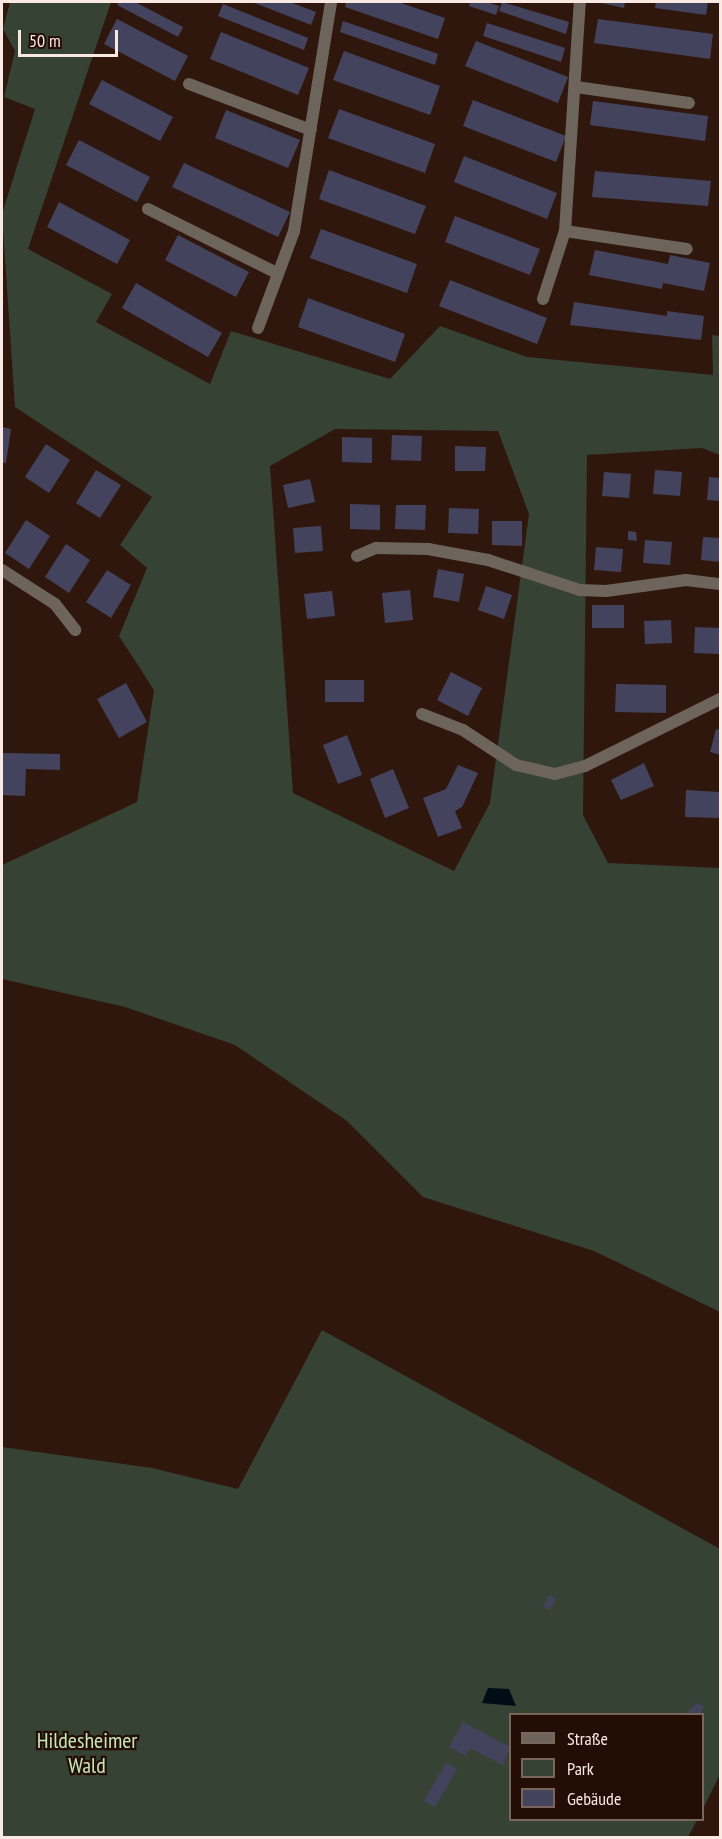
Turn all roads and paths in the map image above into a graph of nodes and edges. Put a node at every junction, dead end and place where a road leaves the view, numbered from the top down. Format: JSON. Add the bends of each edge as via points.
{"nodes":[{"id":1,"x":331,"y":2,"type":"edge"},
{"id":2,"x":580,"y":2,"type":"edge"},
{"id":3,"x":189,"y":84,"type":"dead end"},
{"id":4,"x":576,"y":87,"type":"junction"},
{"id":5,"x":689,"y":103,"type":"dead end"},
{"id":6,"x":311,"y":130,"type":"junction"},
{"id":7,"x":148,"y":208,"type":"dead end"},
{"id":8,"x":566,"y":231,"type":"junction"},
{"id":9,"x":687,"y":249,"type":"dead end"},
{"id":10,"x":277,"y":273,"type":"junction"},
{"id":11,"x":543,"y":298,"type":"dead end"},
{"id":12,"x":258,"y":328,"type":"dead end"},
{"id":13,"x":357,"y":556,"type":"dead end"},
{"id":14,"x":2,"y":570,"type":"edge"},
{"id":15,"x":720,"y":584,"type":"edge"},
{"id":16,"x":75,"y":630,"type":"dead end"},
{"id":17,"x":720,"y":699,"type":"edge"},
{"id":18,"x":422,"y":714,"type":"dead end"}],
"edges":[{"from":1,"to":6,"type":"street"},
{"from":2,"to":4,"type":"street"},
{"from":3,"to":6,"type":"street"},
{"from":4,"to":5,"type":"street"},
{"from":4,"to":8,"type":"street"},
{"from":6,"to":10,"type":"street","via":[[294,231]]},
{"from":7,"to":10,"type":"street"},
{"from":8,"to":9,"type":"street"},
{"from":8,"to":11,"type":"street"},
{"from":10,"to":12,"type":"street"},
{"from":13,"to":15,"type":"street","via":[[376,548],[437,550],[488,561],[580,590],[606,591],[686,580]]},
{"from":14,"to":16,"type":"street","via":[[55,604]]},
{"from":17,"to":18,"type":"street","via":[[585,766],[555,774],[516,765],[463,730]]}]}
